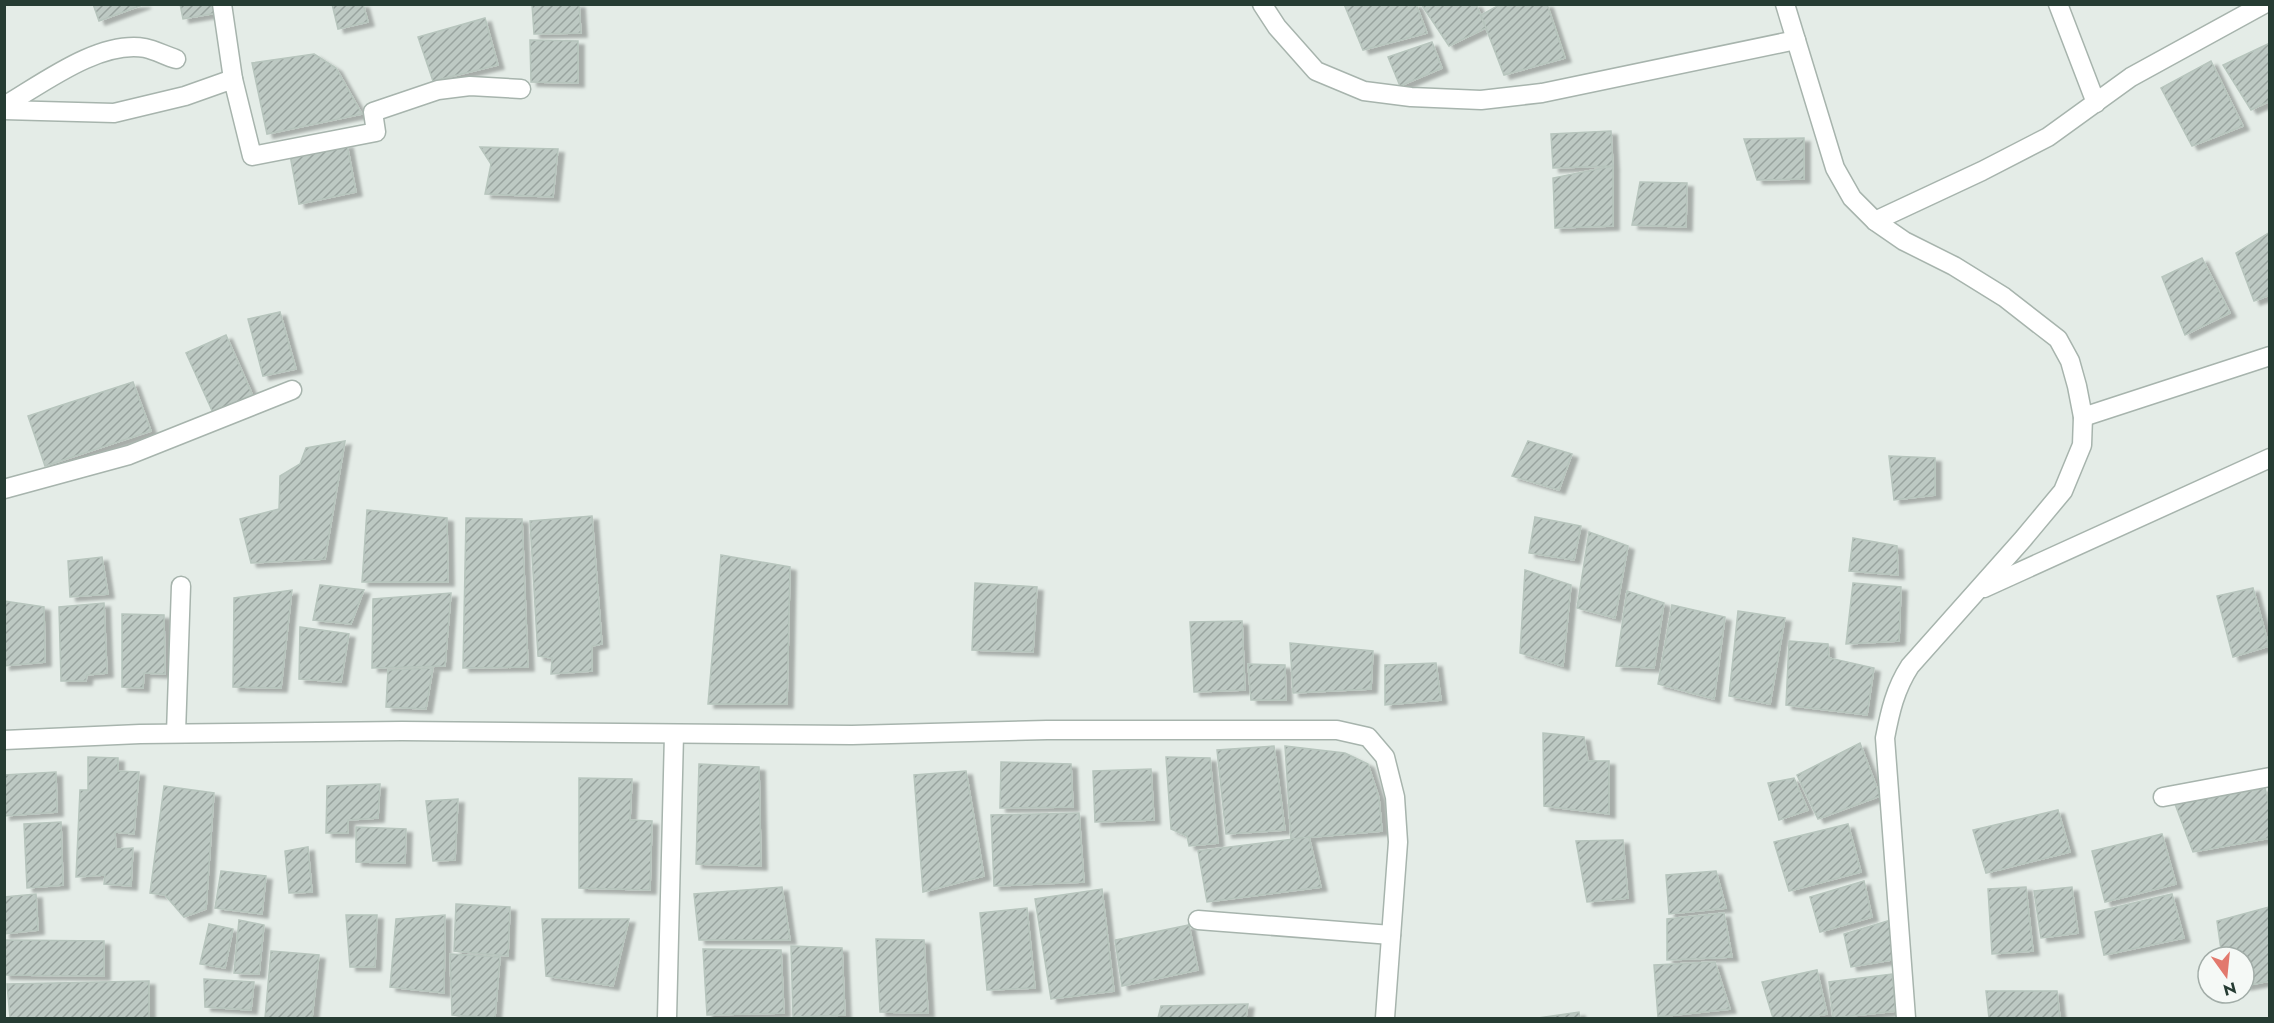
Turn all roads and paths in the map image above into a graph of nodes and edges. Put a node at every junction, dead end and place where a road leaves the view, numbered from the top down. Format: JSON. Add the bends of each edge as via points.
{"nodes":[{"id":1,"x":222,"y":4,"type":"edge"},
{"id":2,"x":1262,"y":4,"type":"edge"},
{"id":3,"x":1785,"y":4,"type":"edge"},
{"id":4,"x":2058,"y":4,"type":"edge"},
{"id":5,"x":2264,"y":4,"type":"edge"},
{"id":6,"x":1796,"y":40,"type":"junction"},
{"id":7,"x":176,"y":59,"type":"dead end"},
{"id":8,"x":234,"y":79,"type":"junction"},
{"id":9,"x":521,"y":89,"type":"dead end"},
{"id":10,"x":2096,"y":103,"type":"junction"},
{"id":11,"x":4,"y":108,"type":"edge"},
{"id":12,"x":1875,"y":221,"type":"junction"},
{"id":13,"x":2270,"y":357,"type":"edge"},
{"id":14,"x":292,"y":390,"type":"dead end"},
{"id":15,"x":2082,"y":417,"type":"junction"},
{"id":16,"x":2270,"y":458,"type":"edge"},
{"id":17,"x":4,"y":489,"type":"edge"},
{"id":18,"x":182,"y":586,"type":"dead end"},
{"id":19,"x":1977,"y":592,"type":"junction"},
{"id":20,"x":176,"y":734,"type":"junction"},
{"id":21,"x":674,"y":734,"type":"junction"},
{"id":22,"x":4,"y":740,"type":"edge"},
{"id":23,"x":2270,"y":777,"type":"edge"},
{"id":24,"x":2163,"y":797,"type":"dead end"},
{"id":25,"x":1198,"y":920,"type":"dead end"},
{"id":26,"x":1391,"y":935,"type":"junction"},
{"id":27,"x":667,"y":1018,"type":"edge"},
{"id":28,"x":1385,"y":1018,"type":"edge"},
{"id":29,"x":1906,"y":1018,"type":"edge"}],
"edges":[{"from":1,"to":8,"type":"street"},
{"from":2,"to":6,"type":"street","via":[[1316,71],[1364,90],[1411,97],[1481,100],[1542,93]]},
{"from":3,"to":6,"type":"street"},
{"from":4,"to":10,"type":"street"},
{"from":5,"to":10,"type":"street","via":[[2131,77]]},
{"from":6,"to":12,"type":"street","via":[[1835,168],[1852,198]]},
{"from":7,"to":11,"type":"street","via":[[145,48],[95,55]]},
{"from":8,"to":9,"type":"street","via":[[252,156],[376,132],[373,112],[438,90],[470,86]]},
{"from":8,"to":11,"type":"street","via":[[114,113]]},
{"from":10,"to":12,"type":"street","via":[[2049,137]]},
{"from":12,"to":15,"type":"street","via":[[2004,297],[2058,339],[2070,362]]},
{"from":13,"to":15,"type":"street"},
{"from":14,"to":17,"type":"street","via":[[129,455]]},
{"from":15,"to":19,"type":"street","via":[[2082,445],[2063,491]]},
{"from":16,"to":19,"type":"street"},
{"from":18,"to":20,"type":"street"},
{"from":19,"to":29,"type":"street","via":[[1899,683],[1885,738]]},
{"from":20,"to":21,"type":"street"},
{"from":20,"to":22,"type":"street"},
{"from":21,"to":26,"type":"street","via":[[1337,730],[1368,737],[1385,757],[1395,797],[1398,842]]},
{"from":21,"to":27,"type":"street"},
{"from":23,"to":24,"type":"street"},
{"from":25,"to":26,"type":"street"},
{"from":26,"to":28,"type":"street"}]}
